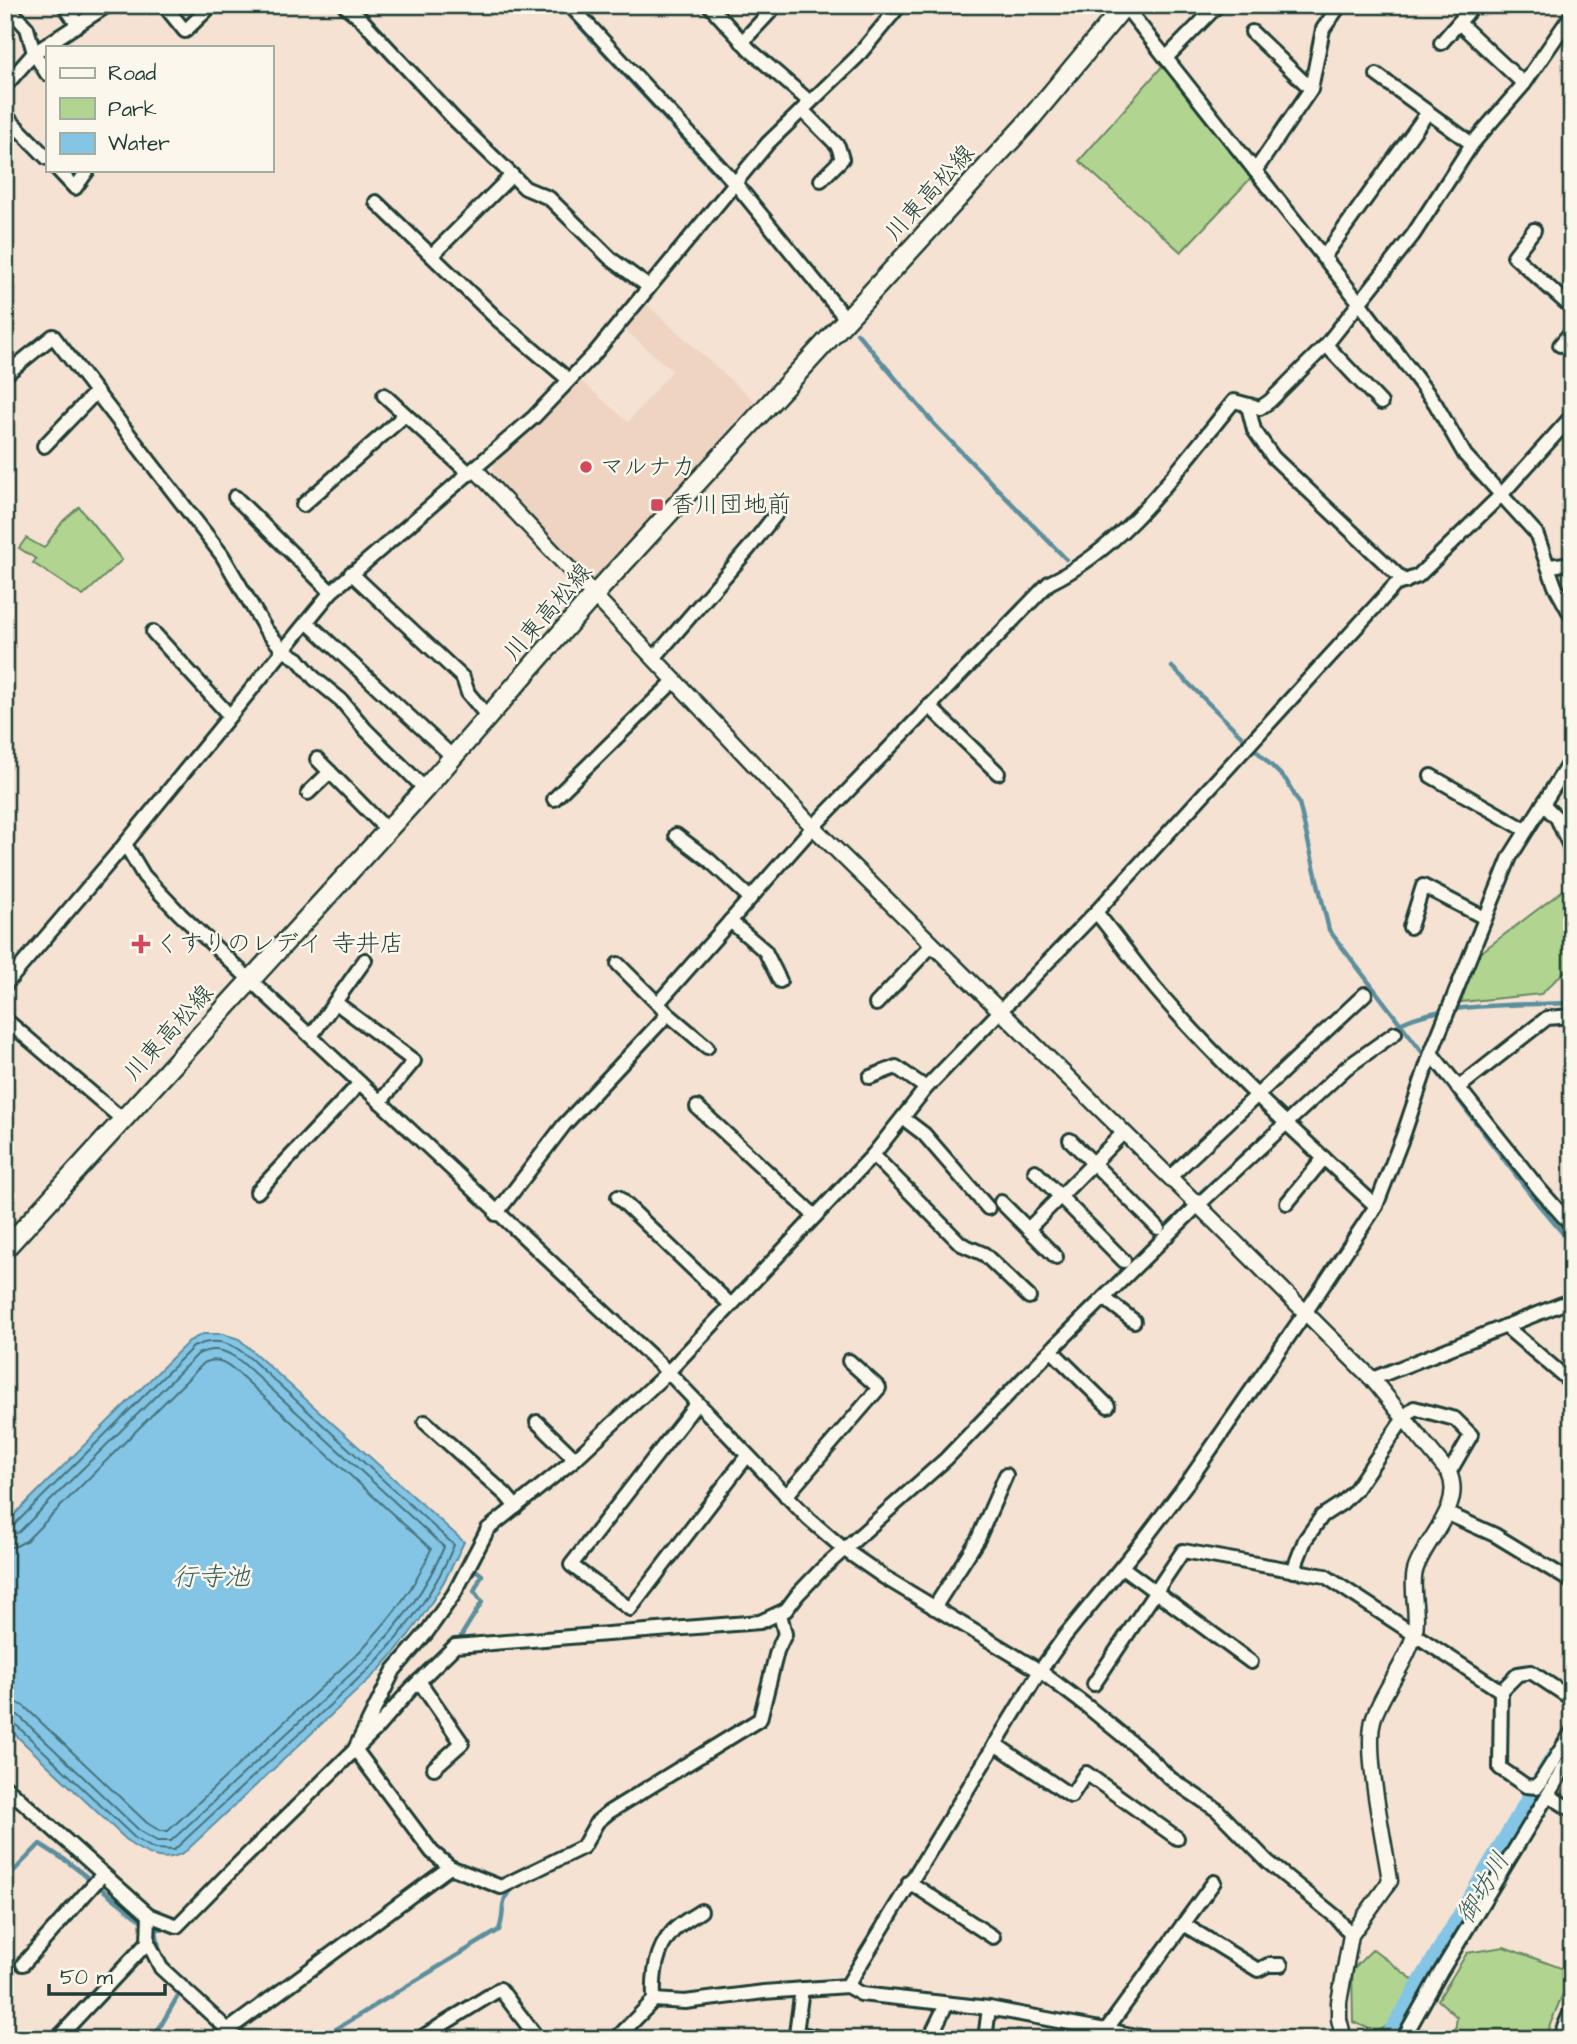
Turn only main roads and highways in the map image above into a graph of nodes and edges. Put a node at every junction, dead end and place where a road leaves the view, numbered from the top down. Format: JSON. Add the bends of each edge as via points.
{"nodes":[{"id":1,"x":1125,"y":5,"type":"edge"},
{"id":2,"x":5,"y":1249,"type":"edge"}],
"edges":[{"from":1,"to":2,"type":"main road","name":"川東高松線","via":[[1026,124]]}]}
